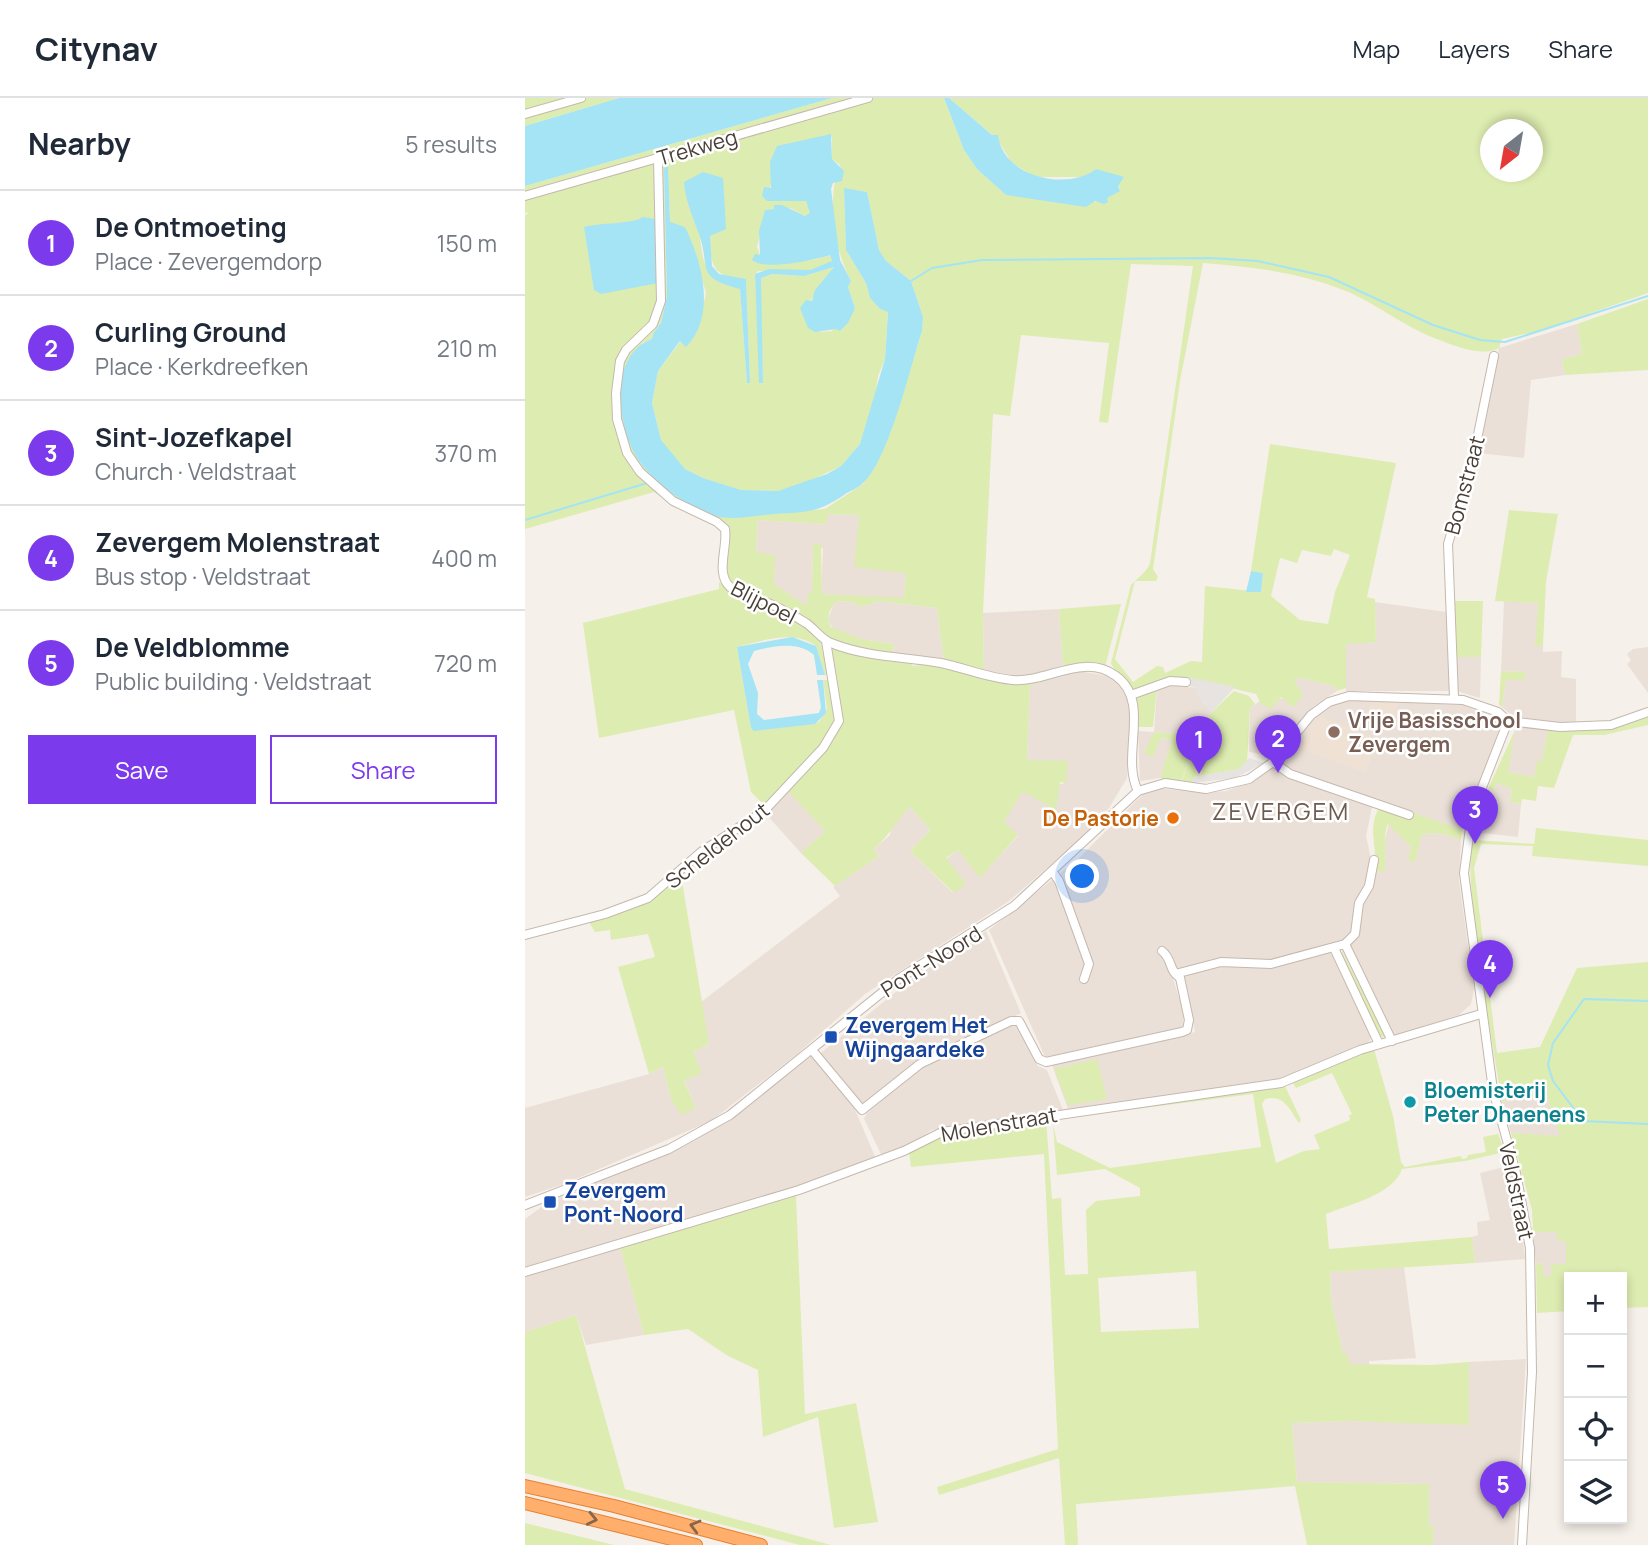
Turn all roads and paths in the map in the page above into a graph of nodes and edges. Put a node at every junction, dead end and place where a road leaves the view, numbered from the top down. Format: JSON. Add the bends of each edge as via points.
{"nodes":[{"id":1,"x":581,"y":98,"type":"edge"},
{"id":2,"x":869,"y":98,"type":"edge"},
{"id":3,"x":525,"y":114,"type":"edge"},
{"id":4,"x":658,"y":158,"type":"junction"},
{"id":5,"x":525,"y":196,"type":"edge"},
{"id":6,"x":1494,"y":356,"type":"dead end"},
{"id":7,"x":826,"y":640,"type":"junction"},
{"id":8,"x":1186,"y":682,"type":"dead end"},
{"id":9,"x":1131,"y":695,"type":"junction"},
{"id":10,"x":1454,"y":698,"type":"junction"},
{"id":11,"x":1648,"y":712,"type":"edge"},
{"id":12,"x":1508,"y":721,"type":"junction"},
{"id":13,"x":1273,"y":762,"type":"junction"},
{"id":14,"x":1138,"y":791,"type":"junction"},
{"id":15,"x":1409,"y":816,"type":"dead end"},
{"id":16,"x":1374,"y":860,"type":"dead end"},
{"id":17,"x":1052,"y":871,"type":"junction"},
{"id":18,"x":525,"y":935,"type":"edge"},
{"id":19,"x":1345,"y":944,"type":"junction"},
{"id":20,"x":1334,"y":948,"type":"junction"},
{"id":21,"x":1162,"y":951,"type":"dead end"},
{"id":22,"x":1179,"y":977,"type":"junction"},
{"id":23,"x":1084,"y":979,"type":"dead end"},
{"id":24,"x":1482,"y":1014,"type":"junction"},
{"id":25,"x":1392,"y":1041,"type":"junction"},
{"id":26,"x":1379,"y":1044,"type":"junction"},
{"id":27,"x":812,"y":1049,"type":"junction"},
{"id":28,"x":525,"y":1205,"type":"edge"},
{"id":29,"x":525,"y":1272,"type":"edge"},
{"id":30,"x":525,"y":1486,"type":"edge"},
{"id":31,"x":525,"y":1503,"type":"edge"},
{"id":32,"x":696,"y":1545,"type":"edge"},
{"id":33,"x":761,"y":1545,"type":"edge"},
{"id":34,"x":1522,"y":1545,"type":"edge"}],
"edges":[{"from":1,"to":3,"type":"street"},
{"from":2,"to":4,"type":"street","name":"Trekweg"},
{"from":4,"to":5,"type":"street","name":"Trekweg"},
{"from":4,"to":7,"type":"street","name":"Blijpoel","via":[[661,301],[653,324],[620,361],[615,393],[627,453],[657,488],[725,529],[723,574],[730,587],[807,623]]},
{"from":6,"to":10,"type":"street","name":"Bomstraat","via":[[1473,458],[1448,544]]},
{"from":7,"to":9,"type":"street","name":"Blijpoel","via":[[853,650],[1014,681],[1063,668],[1097,668],[1117,676]]},
{"from":7,"to":18,"type":"street","name":"Scheldehout","via":[[837,727],[764,811],[701,852],[648,898]]},
{"from":8,"to":9,"type":"street","via":[[1170,681]]},
{"from":9,"to":14,"type":"street","via":[[1131,769]]},
{"from":10,"to":12,"type":"street","via":[[1491,709]]},
{"from":10,"to":13,"type":"street","via":[[1349,696],[1329,702],[1311,715]]},
{"from":11,"to":12,"type":"street","via":[[1625,722],[1590,728]]},
{"from":12,"to":24,"type":"street","name":"Veldstraat","via":[[1472,813],[1466,843],[1464,873]]},
{"from":13,"to":14,"type":"street","via":[[1249,779],[1224,787],[1199,789],[1165,783]]},
{"from":13,"to":15,"type":"street","via":[[1290,775]]},
{"from":14,"to":17,"type":"street","name":"Pont-Noord"},
{"from":16,"to":19,"type":"street","via":[[1369,886],[1359,903],[1355,934]]},
{"from":17,"to":23,"type":"street","via":[[1089,964]]},
{"from":17,"to":27,"type":"street","name":"Pont-Noord","via":[[1014,906],[900,978]]},
{"from":19,"to":20,"type":"street"},
{"from":19,"to":25,"type":"street"},
{"from":20,"to":22,"type":"street","via":[[1271,964],[1221,962],[1179,973]]},
{"from":20,"to":26,"type":"street"},
{"from":21,"to":22,"type":"street"},
{"from":22,"to":27,"type":"street","via":[[1187,1030],[1046,1062],[1039,1059],[1019,1021],[1011,1021],[919,1065],[862,1110]]},
{"from":24,"to":25,"type":"street","name":"Molenstraat"},
{"from":24,"to":34,"type":"street","name":"Veldstraat","via":[[1493,1090],[1516,1172],[1529,1248],[1532,1372]]},
{"from":25,"to":26,"type":"street","name":"Molenstraat"},
{"from":26,"to":29,"type":"street","name":"Molenstraat","via":[[1281,1083],[942,1132],[904,1152],[799,1190]]},
{"from":27,"to":28,"type":"street","name":"Pont-Noord","via":[[701,1134]]},
{"from":33,"to":30,"type":"highway","one_way":true},
{"from":31,"to":32,"type":"highway","one_way":true}]}
